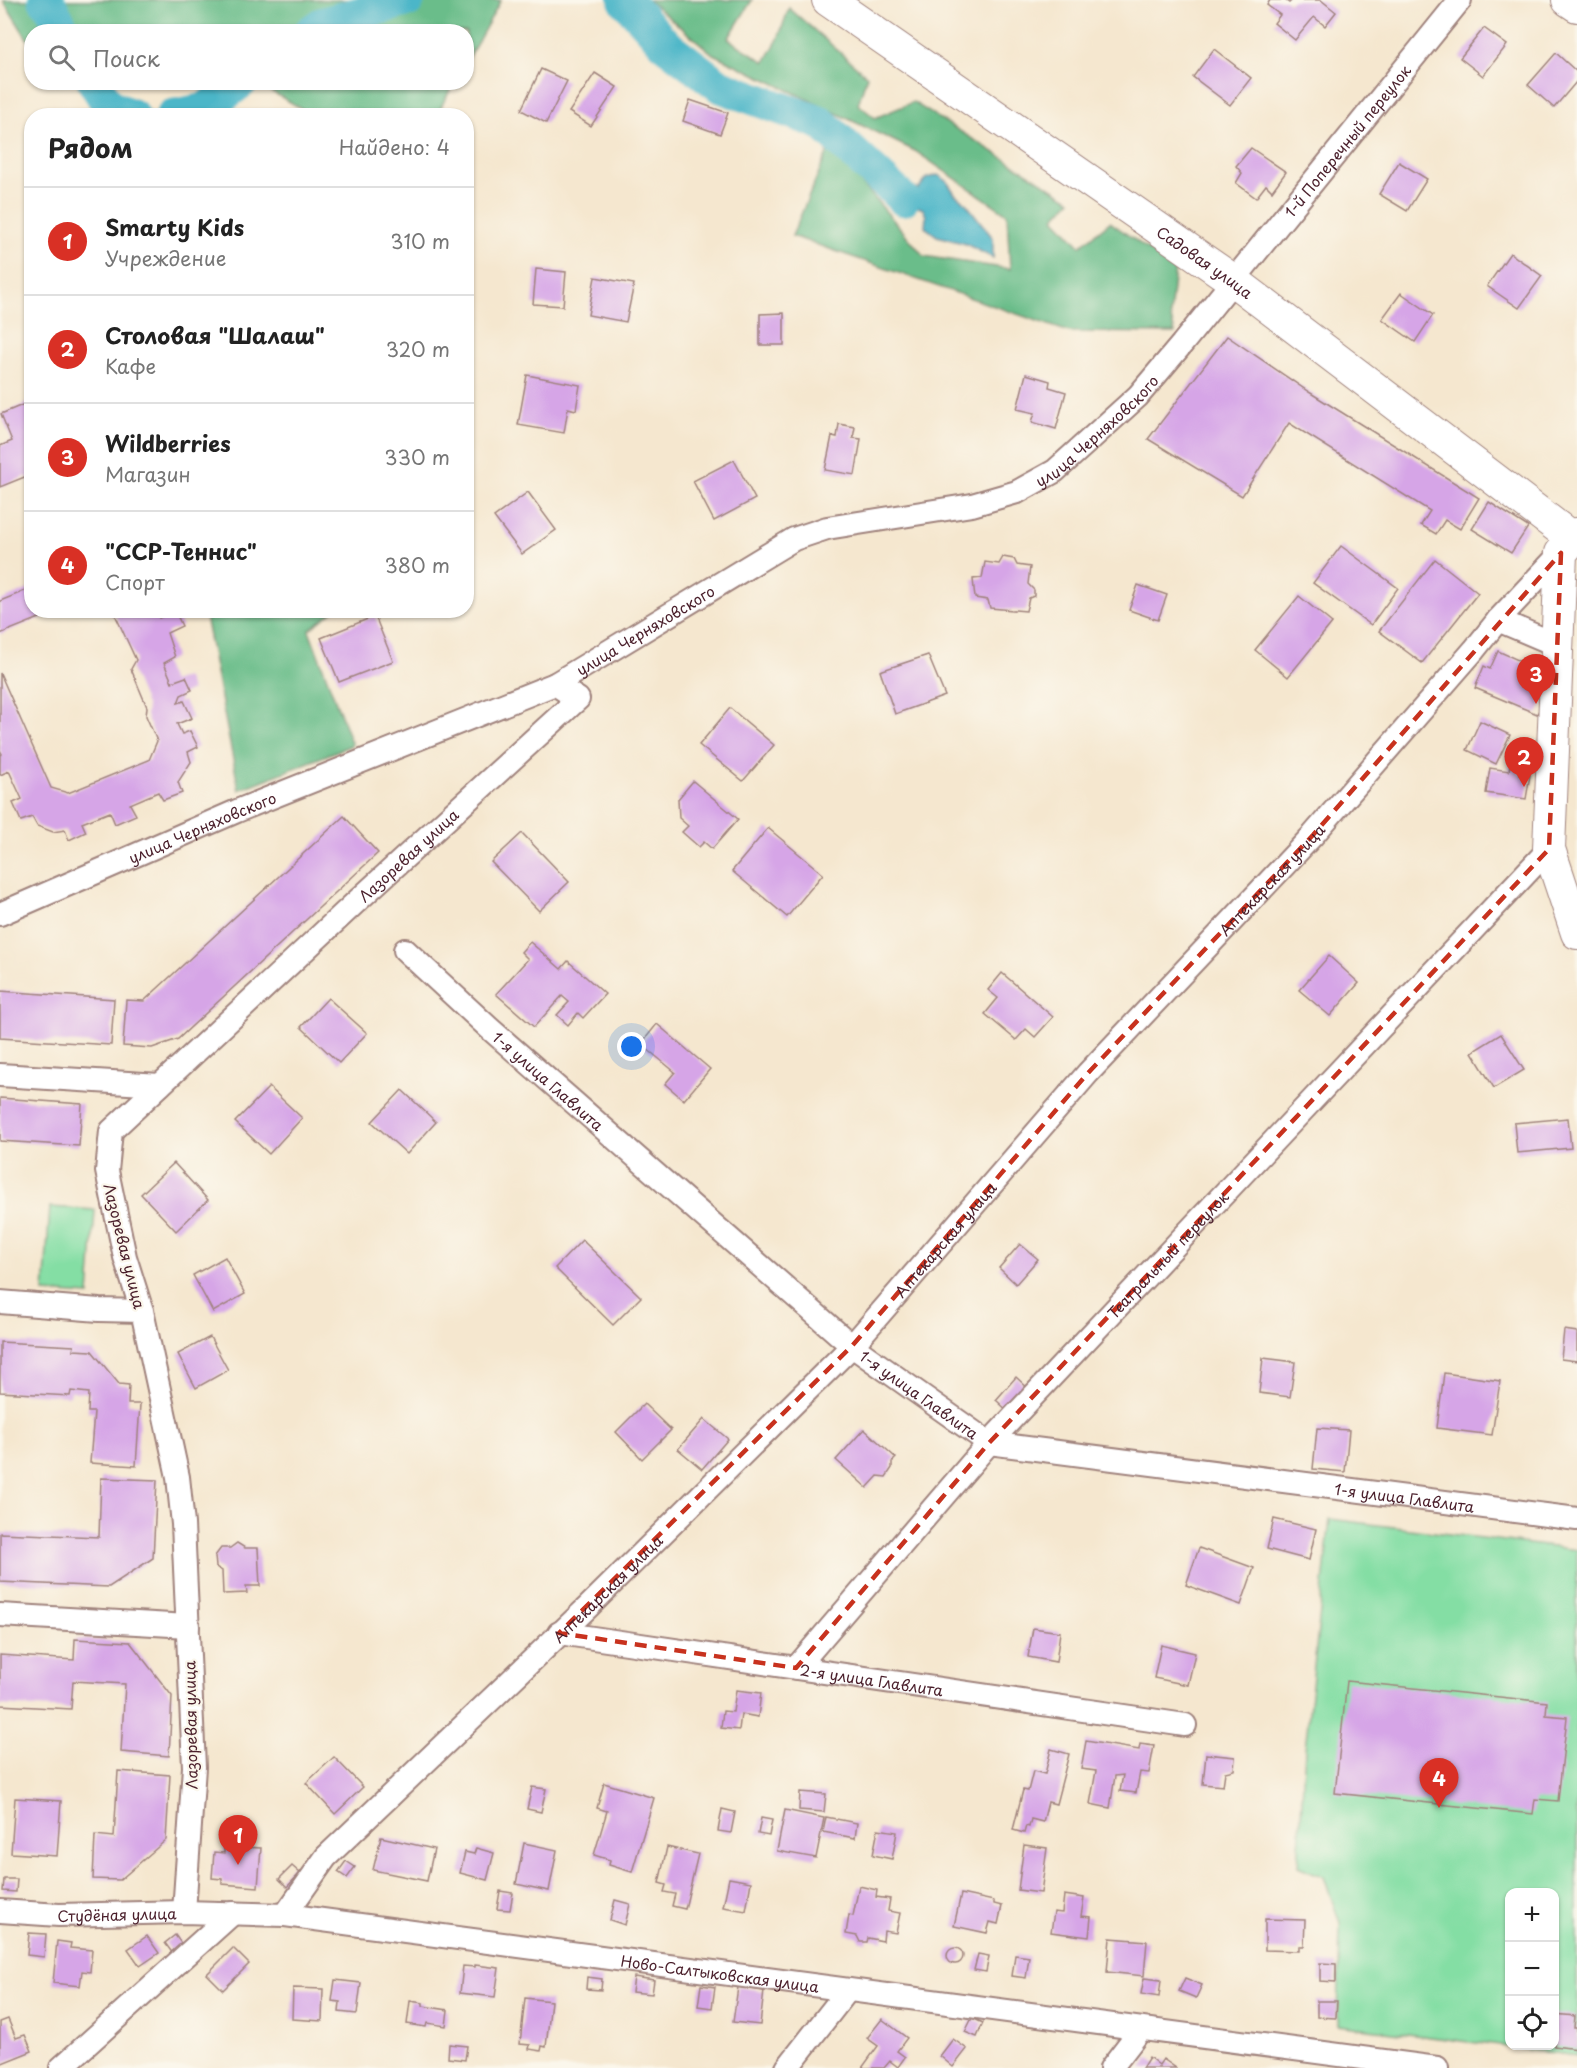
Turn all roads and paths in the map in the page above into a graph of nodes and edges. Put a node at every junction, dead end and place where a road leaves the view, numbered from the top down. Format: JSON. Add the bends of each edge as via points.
{"nodes":[{"id":1,"x":828,"y":0,"type":"edge"},
{"id":2,"x":1460,"y":0,"type":"edge"},
{"id":3,"x":1568,"y":0,"type":"edge"},
{"id":4,"x":1577,"y":6,"type":"edge"},
{"id":5,"x":1234,"y":282,"type":"junction"},
{"id":6,"x":1570,"y":542,"type":"edge"},
{"id":7,"x":1498,"y":620,"type":"junction"},
{"id":8,"x":1557,"y":645,"type":"junction"},
{"id":9,"x":555,"y":684,"type":"junction"},
{"id":10,"x":1549,"y":849,"type":"junction"},
{"id":11,"x":0,"y":914,"type":"edge"},
{"id":12,"x":1577,"y":933,"type":"edge"},
{"id":13,"x":405,"y":950,"type":"dead end"},
{"id":14,"x":0,"y":1075,"type":"edge"},
{"id":15,"x":160,"y":1085,"type":"junction"},
{"id":16,"x":0,"y":1302,"type":"edge"},
{"id":17,"x":142,"y":1311,"type":"junction"},
{"id":18,"x":852,"y":1346,"type":"junction"},
{"id":19,"x":989,"y":1443,"type":"junction"},
{"id":20,"x":1577,"y":1519,"type":"edge"},
{"id":21,"x":0,"y":1615,"type":"edge"},
{"id":22,"x":188,"y":1626,"type":"junction"},
{"id":23,"x":559,"y":1633,"type":"junction"},
{"id":24,"x":796,"y":1668,"type":"junction"},
{"id":25,"x":1185,"y":1725,"type":"dead end"},
{"id":26,"x":0,"y":1911,"type":"edge"},
{"id":27,"x":184,"y":1912,"type":"junction"},
{"id":28,"x":233,"y":1913,"type":"junction"},
{"id":29,"x":285,"y":1915,"type":"junction"},
{"id":30,"x":848,"y":1990,"type":"junction"},
{"id":31,"x":1141,"y":2029,"type":"junction"},
{"id":32,"x":61,"y":2068,"type":"edge"},
{"id":33,"x":788,"y":2068,"type":"edge"},
{"id":34,"x":1111,"y":2068,"type":"edge"},
{"id":35,"x":1437,"y":2068,"type":"edge"}],
"edges":[{"from":1,"to":5,"type":"street","name":"Садовая улица"},
{"from":2,"to":5,"type":"street","name":"1-й Поперечный переулок"},
{"from":3,"to":4,"type":"street"},
{"from":5,"to":6,"type":"street","name":"Садовая улица"},
{"from":5,"to":9,"type":"street","name":"улица Черняховского","via":[[1138,396],[1056,471],[1017,492],[972,505],[827,528],[794,539]]},
{"from":6,"to":7,"type":"street","name":"Аптекарская улица"},
{"from":6,"to":8,"type":"street"},
{"from":7,"to":8,"type":"street"},
{"from":7,"to":18,"type":"street","name":"Аптекарская улица","via":[[1313,835],[1088,1073]]},
{"from":8,"to":10,"type":"street"},
{"from":9,"to":11,"type":"street","name":"улица Черняховского","via":[[237,811]]},
{"from":9,"to":15,"type":"street","name":"Лазоревая улица","via":[[578,699]]},
{"from":10,"to":12,"type":"street"},
{"from":10,"to":19,"type":"street","name":"Театральный переулок"},
{"from":13,"to":18,"type":"street","name":"1-я улица Главлита"},
{"from":14,"to":15,"type":"street"},
{"from":15,"to":17,"type":"street","name":"Лазоревая улица","via":[[111,1131],[107,1172],[125,1257]]},
{"from":16,"to":17,"type":"street"},
{"from":17,"to":22,"type":"street","name":"Лазоревая улица","via":[[178,1477]]},
{"from":18,"to":19,"type":"street","name":"1-я улица Главлита"},
{"from":18,"to":23,"type":"street","name":"Аптекарская улица"},
{"from":19,"to":20,"type":"street","name":"1-я улица Главлита"},
{"from":19,"to":24,"type":"street","name":"Театральный переулок"},
{"from":21,"to":22,"type":"street"},
{"from":22,"to":27,"type":"street","name":"Лазоревая улица","via":[[194,1767]]},
{"from":23,"to":24,"type":"street","name":"2-я улица Главлита"},
{"from":23,"to":29,"type":"street","name":"Аптекарская улица","via":[[326,1857]]},
{"from":24,"to":25,"type":"street","name":"2-я улица Главлита"},
{"from":26,"to":27,"type":"street","name":"Студёная улица","via":[[60,1915]]},
{"from":27,"to":28,"type":"street","name":"Студёная улица"},
{"from":28,"to":29,"type":"street","name":"Ново-Салтыковская улица"},
{"from":28,"to":32,"type":"street"},
{"from":29,"to":30,"type":"street","name":"Ново-Салтыковская улица"},
{"from":30,"to":31,"type":"street","name":"Ново-Салтыковская улица"},
{"from":30,"to":33,"type":"street"},
{"from":31,"to":34,"type":"street"},
{"from":31,"to":35,"type":"street","name":"Ново-Салтыковская улица"}]}
